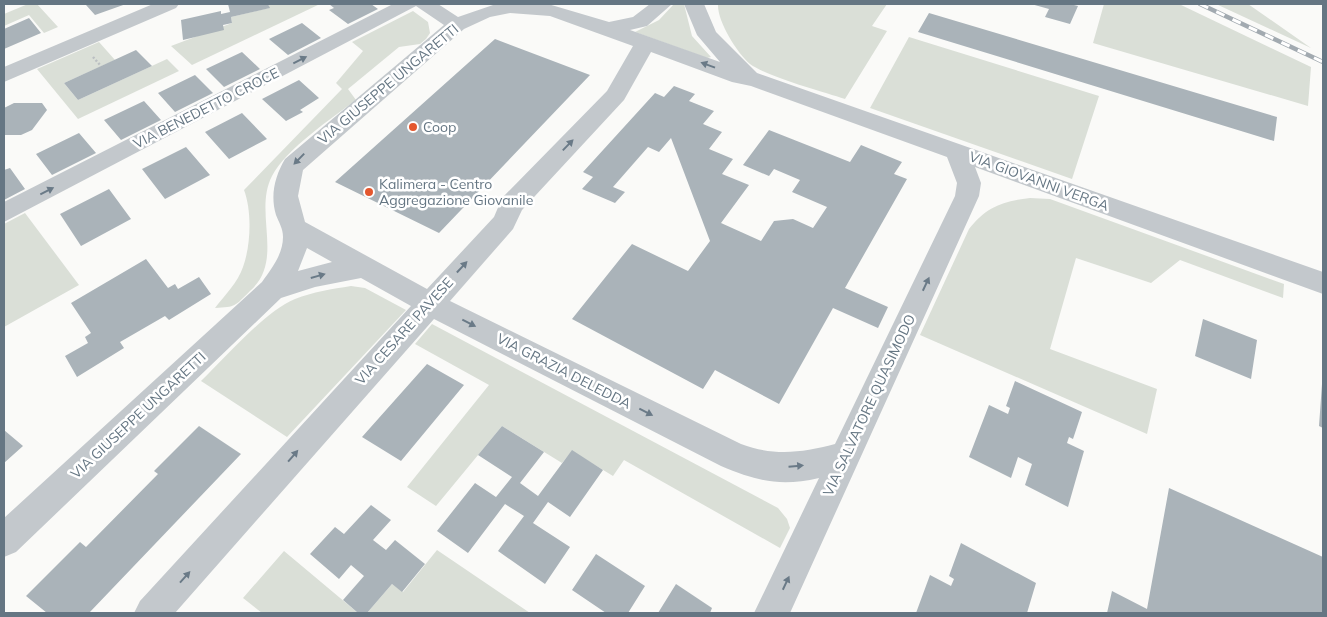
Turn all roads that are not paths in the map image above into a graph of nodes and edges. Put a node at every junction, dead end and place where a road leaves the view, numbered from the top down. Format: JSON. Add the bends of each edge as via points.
{"nodes":[{"id":1,"x":170,"y":4,"type":"edge"},
{"id":2,"x":408,"y":4,"type":"edge"},
{"id":3,"x":425,"y":4,"type":"edge"},
{"id":4,"x":662,"y":4,"type":"edge"},
{"id":5,"x":694,"y":4,"type":"edge"},
{"id":6,"x":457,"y":25,"type":"junction"},
{"id":7,"x":607,"y":29,"type":"junction"},
{"id":8,"x":647,"y":43,"type":"junction"},
{"id":9,"x":4,"y":75,"type":"edge"},
{"id":10,"x":754,"y":79,"type":"junction"},
{"id":11,"x":957,"y":152,"type":"junction"},
{"id":12,"x":1029,"y":178,"type":"junction"},
{"id":13,"x":967,"y":196,"type":"junction"},
{"id":14,"x":4,"y":213,"type":"edge"},
{"id":15,"x":295,"y":228,"type":"junction"},
{"id":16,"x":365,"y":267,"type":"junction"},
{"id":17,"x":1323,"y":283,"type":"edge"},
{"id":18,"x":272,"y":290,"type":"junction"},
{"id":19,"x":429,"y":303,"type":"junction"},
{"id":20,"x":845,"y":456,"type":"junction"},
{"id":21,"x":4,"y":540,"type":"edge"},
{"id":22,"x":152,"y":613,"type":"edge"},
{"id":23,"x":772,"y":613,"type":"edge"}],
"edges":[{"from":1,"to":9,"type":"street"},
{"from":14,"to":2,"type":"street","name":"VIA BENEDETTO CROCE","one_way":true},
{"from":3,"to":6,"type":"street"},
{"from":4,"to":7,"type":"street","via":[[640,22]]},
{"from":5,"to":10,"type":"street","name":"VIA GIOVANNI VERGA","via":[[710,39]]},
{"from":6,"to":7,"type":"street","name":"VIA GIUSEPPE UNGARETTI","via":[[489,11],[521,6],[553,10]]},
{"from":6,"to":15,"type":"street","name":"VIA GIUSEPPE UNGARETTI","one_way":true,"via":[[293,165],[286,179],[285,199]]},
{"from":7,"to":8,"type":"street","name":"VIA GIUSEPPE UNGARETTI"},
{"from":10,"to":8,"type":"street","name":"VIA GIOVANNI VERGA","one_way":true,"via":[[740,77]]},
{"from":19,"to":8,"type":"street","name":"VIA CESARE PAVESE","one_way":true,"via":[[504,222],[511,205],[616,95],[638,53]]},
{"from":10,"to":11,"type":"street","name":"VIA GIOVANNI VERGA"},
{"from":11,"to":12,"type":"street","name":"VIA GIOVANNI VERGA"},
{"from":11,"to":13,"type":"street","via":[[969,183]]},
{"from":12,"to":13,"type":"street","via":[[984,187]]},
{"from":12,"to":17,"type":"street","name":"VIA GIOVANNI VERGA"},
{"from":20,"to":13,"type":"street","name":"VIA SALVATORE QUASIMODO","one_way":true},
{"from":15,"to":16,"type":"street","name":"VIA GRAZIA DELEDDA"},
{"from":15,"to":18,"type":"street","name":"VIA GIUSEPPE UNGARETTI","via":[[290,261]]},
{"from":18,"to":16,"type":"street","name":"VIA GIUSEPPE UNGARETTI","one_way":true,"via":[[322,274]]},
{"from":16,"to":19,"type":"street","name":"VIA GRAZIA DELEDDA"},
{"from":18,"to":21,"type":"street","name":"VIA GIUSEPPE UNGARETTI"},
{"from":19,"to":20,"type":"street","name":"VIA GRAZIA DELEDDA","one_way":true,"via":[[732,456],[766,467],[818,464]]},
{"from":22,"to":19,"type":"street","name":"VIA CESARE PAVESE","one_way":true},
{"from":23,"to":20,"type":"street","name":"VIA SALVATORE QUASIMODO","one_way":true}]}
